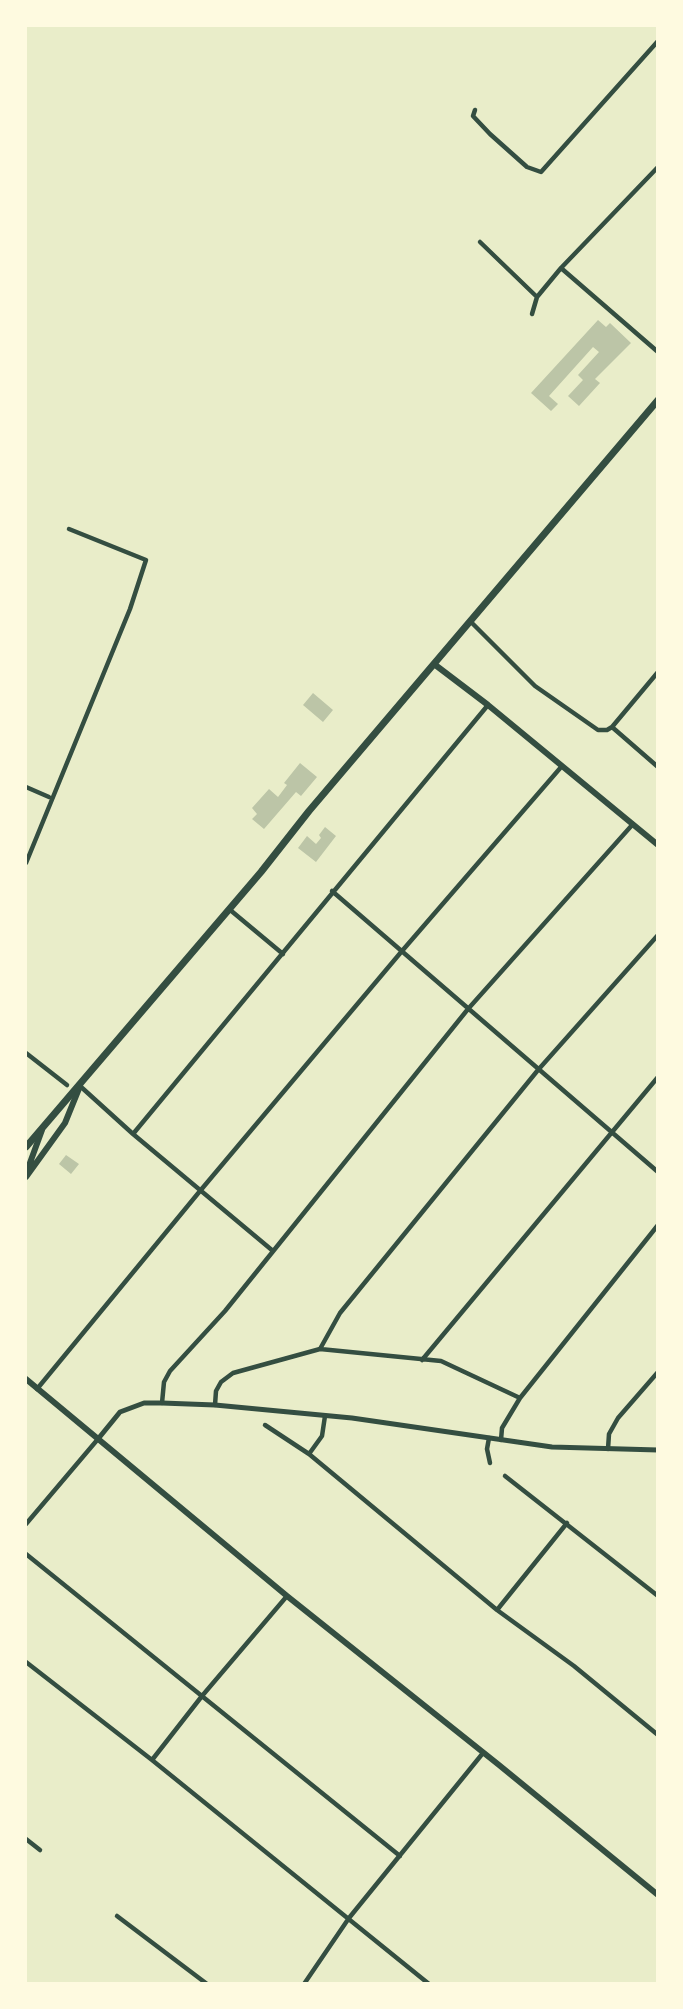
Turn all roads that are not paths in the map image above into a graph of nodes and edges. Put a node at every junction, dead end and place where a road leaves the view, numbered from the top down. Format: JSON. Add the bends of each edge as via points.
{"nodes":[{"id":1,"x":657,"y":41,"type":"edge"},
{"id":2,"x":475,"y":110,"type":"dead end"},
{"id":3,"x":657,"y":167,"type":"edge"},
{"id":4,"x":480,"y":242,"type":"dead end"},
{"id":5,"x":561,"y":268,"type":"junction"},
{"id":6,"x":537,"y":297,"type":"junction"},
{"id":7,"x":532,"y":314,"type":"dead end"},
{"id":8,"x":657,"y":352,"type":"edge"},
{"id":9,"x":657,"y":400,"type":"edge"},
{"id":10,"x":69,"y":529,"type":"dead end"},
{"id":11,"x":471,"y":622,"type":"junction"},
{"id":12,"x":434,"y":664,"type":"junction"},
{"id":13,"x":657,"y":672,"type":"edge"},
{"id":14,"x":488,"y":705,"type":"junction"},
{"id":15,"x":612,"y":727,"type":"junction"},
{"id":16,"x":562,"y":766,"type":"junction"},
{"id":17,"x":657,"y":767,"type":"edge"},
{"id":18,"x":26,"y":787,"type":"edge"},
{"id":19,"x":49,"y":797,"type":"dead end"},
{"id":20,"x":633,"y":824,"type":"junction"},
{"id":21,"x":657,"y":845,"type":"edge"},
{"id":22,"x":26,"y":864,"type":"edge"},
{"id":23,"x":332,"y":891,"type":"junction"},
{"id":24,"x":229,"y":909,"type":"junction"},
{"id":25,"x":657,"y":935,"type":"edge"},
{"id":26,"x":402,"y":951,"type":"junction"},
{"id":27,"x":283,"y":954,"type":"junction"},
{"id":28,"x":468,"y":1009,"type":"junction"},
{"id":29,"x":26,"y":1053,"type":"edge"},
{"id":30,"x":538,"y":1070,"type":"junction"},
{"id":31,"x":657,"y":1077,"type":"edge"},
{"id":32,"x":67,"y":1085,"type":"dead end"},
{"id":33,"x":80,"y":1086,"type":"junction"},
{"id":34,"x":43,"y":1126,"type":"junction"},
{"id":35,"x":610,"y":1132,"type":"junction"},
{"id":36,"x":133,"y":1134,"type":"junction"},
{"id":37,"x":26,"y":1147,"type":"edge"},
{"id":38,"x":657,"y":1172,"type":"edge"},
{"id":39,"x":26,"y":1177,"type":"edge"},
{"id":40,"x":200,"y":1191,"type":"junction"},
{"id":41,"x":657,"y":1225,"type":"edge"},
{"id":42,"x":273,"y":1251,"type":"junction"},
{"id":43,"x":320,"y":1349,"type":"junction"},
{"id":44,"x":422,"y":1360,"type":"junction"},
{"id":45,"x":657,"y":1372,"type":"edge"},
{"id":46,"x":26,"y":1379,"type":"edge"},
{"id":47,"x":37,"y":1389,"type":"junction"},
{"id":48,"x":520,"y":1398,"type":"junction"},
{"id":49,"x":162,"y":1403,"type":"junction"},
{"id":50,"x":215,"y":1405,"type":"junction"},
{"id":51,"x":325,"y":1416,"type":"junction"},
{"id":52,"x":265,"y":1425,"type":"dead end"},
{"id":53,"x":489,"y":1438,"type":"junction"},
{"id":54,"x":98,"y":1439,"type":"junction"},
{"id":55,"x":501,"y":1440,"type":"junction"},
{"id":56,"x":608,"y":1449,"type":"junction"},
{"id":57,"x":657,"y":1450,"type":"edge"},
{"id":58,"x":309,"y":1454,"type":"junction"},
{"id":59,"x":490,"y":1463,"type":"dead end"},
{"id":60,"x":505,"y":1476,"type":"dead end"},
{"id":61,"x":567,"y":1523,"type":"junction"},
{"id":62,"x":26,"y":1524,"type":"edge"},
{"id":63,"x":26,"y":1554,"type":"edge"},
{"id":64,"x":287,"y":1596,"type":"junction"},
{"id":65,"x":657,"y":1596,"type":"edge"},
{"id":66,"x":497,"y":1610,"type":"junction"},
{"id":67,"x":26,"y":1662,"type":"edge"},
{"id":68,"x":202,"y":1696,"type":"junction"},
{"id":69,"x":657,"y":1735,"type":"edge"},
{"id":70,"x":483,"y":1753,"type":"junction"},
{"id":71,"x":152,"y":1760,"type":"junction"},
{"id":72,"x":26,"y":1839,"type":"edge"},
{"id":73,"x":40,"y":1850,"type":"dead end"},
{"id":74,"x":400,"y":1856,"type":"junction"},
{"id":75,"x":657,"y":1895,"type":"edge"},
{"id":76,"x":117,"y":1916,"type":"dead end"},
{"id":77,"x":349,"y":1918,"type":"junction"},
{"id":78,"x":207,"y":1983,"type":"edge"},
{"id":79,"x":304,"y":1983,"type":"edge"},
{"id":80,"x":429,"y":1983,"type":"edge"}],
"edges":[{"from":1,"to":2,"type":"street","via":[[541,172],[527,167],[490,134],[473,116]]},
{"from":3,"to":5,"type":"street"},
{"from":4,"to":6,"type":"street"},
{"from":5,"to":6,"type":"street"},
{"from":5,"to":8,"type":"street"},
{"from":6,"to":7,"type":"street"},
{"from":9,"to":11,"type":"main road"},
{"from":10,"to":22,"type":"street","via":[[146,560],[130,609]]},
{"from":11,"to":12,"type":"main road"},
{"from":11,"to":15,"type":"street","via":[[535,686],[598,730]]},
{"from":12,"to":14,"type":"main road"},
{"from":12,"to":24,"type":"main road"},
{"from":13,"to":15,"type":"street"},
{"from":14,"to":16,"type":"main road"},
{"from":14,"to":23,"type":"street"},
{"from":15,"to":17,"type":"street"},
{"from":16,"to":20,"type":"main road"},
{"from":16,"to":26,"type":"street"},
{"from":18,"to":19,"type":"street"},
{"from":20,"to":21,"type":"main road"},
{"from":20,"to":28,"type":"street"},
{"from":23,"to":26,"type":"street"},
{"from":23,"to":27,"type":"street"},
{"from":24,"to":27,"type":"street"},
{"from":24,"to":33,"type":"main road"},
{"from":25,"to":30,"type":"street"},
{"from":26,"to":28,"type":"street"},
{"from":26,"to":40,"type":"street"},
{"from":27,"to":36,"type":"street"},
{"from":28,"to":30,"type":"street"},
{"from":28,"to":42,"type":"street"},
{"from":29,"to":32,"type":"street"},
{"from":30,"to":35,"type":"street"},
{"from":30,"to":43,"type":"street","via":[[340,1313]]},
{"from":31,"to":35,"type":"street"},
{"from":33,"to":34,"type":"main road"},
{"from":33,"to":36,"type":"street"},
{"from":33,"to":39,"type":"main road","via":[[65,1123]]},
{"from":34,"to":37,"type":"main road"},
{"from":34,"to":39,"type":"main road"},
{"from":35,"to":38,"type":"street"},
{"from":35,"to":44,"type":"street"},
{"from":36,"to":40,"type":"street"},
{"from":40,"to":42,"type":"street"},
{"from":40,"to":47,"type":"street"},
{"from":41,"to":48,"type":"street"},
{"from":42,"to":49,"type":"street","via":[[170,1371],[164,1382]]},
{"from":43,"to":44,"type":"street"},
{"from":43,"to":50,"type":"street","via":[[233,1373],[221,1382]]},
{"from":44,"to":48,"type":"street","via":[[441,1361]]},
{"from":45,"to":56,"type":"street","via":[[618,1418],[609,1434]]},
{"from":46,"to":47,"type":"main road"},
{"from":47,"to":54,"type":"main road"},
{"from":48,"to":55,"type":"street","via":[[502,1428]]},
{"from":49,"to":50,"type":"street"},
{"from":49,"to":54,"type":"street","via":[[144,1403],[120,1412]]},
{"from":50,"to":51,"type":"street"},
{"from":51,"to":53,"type":"street"},
{"from":51,"to":58,"type":"street","via":[[321,1436]]},
{"from":52,"to":58,"type":"street"},
{"from":53,"to":55,"type":"street"},
{"from":53,"to":59,"type":"street"},
{"from":54,"to":62,"type":"street"},
{"from":54,"to":64,"type":"main road"},
{"from":55,"to":56,"type":"street"},
{"from":56,"to":57,"type":"street"},
{"from":58,"to":66,"type":"street"},
{"from":60,"to":61,"type":"street"},
{"from":61,"to":65,"type":"street"},
{"from":61,"to":66,"type":"street"},
{"from":63,"to":68,"type":"street"},
{"from":64,"to":68,"type":"street"},
{"from":64,"to":70,"type":"main road"},
{"from":66,"to":69,"type":"street","via":[[574,1666]]},
{"from":67,"to":71,"type":"street"},
{"from":68,"to":71,"type":"street"},
{"from":68,"to":74,"type":"street"},
{"from":70,"to":74,"type":"street"},
{"from":70,"to":75,"type":"main road"},
{"from":71,"to":77,"type":"street"},
{"from":72,"to":73,"type":"street"},
{"from":74,"to":77,"type":"street"},
{"from":76,"to":78,"type":"street"},
{"from":77,"to":79,"type":"street"},
{"from":77,"to":80,"type":"street"}]}
